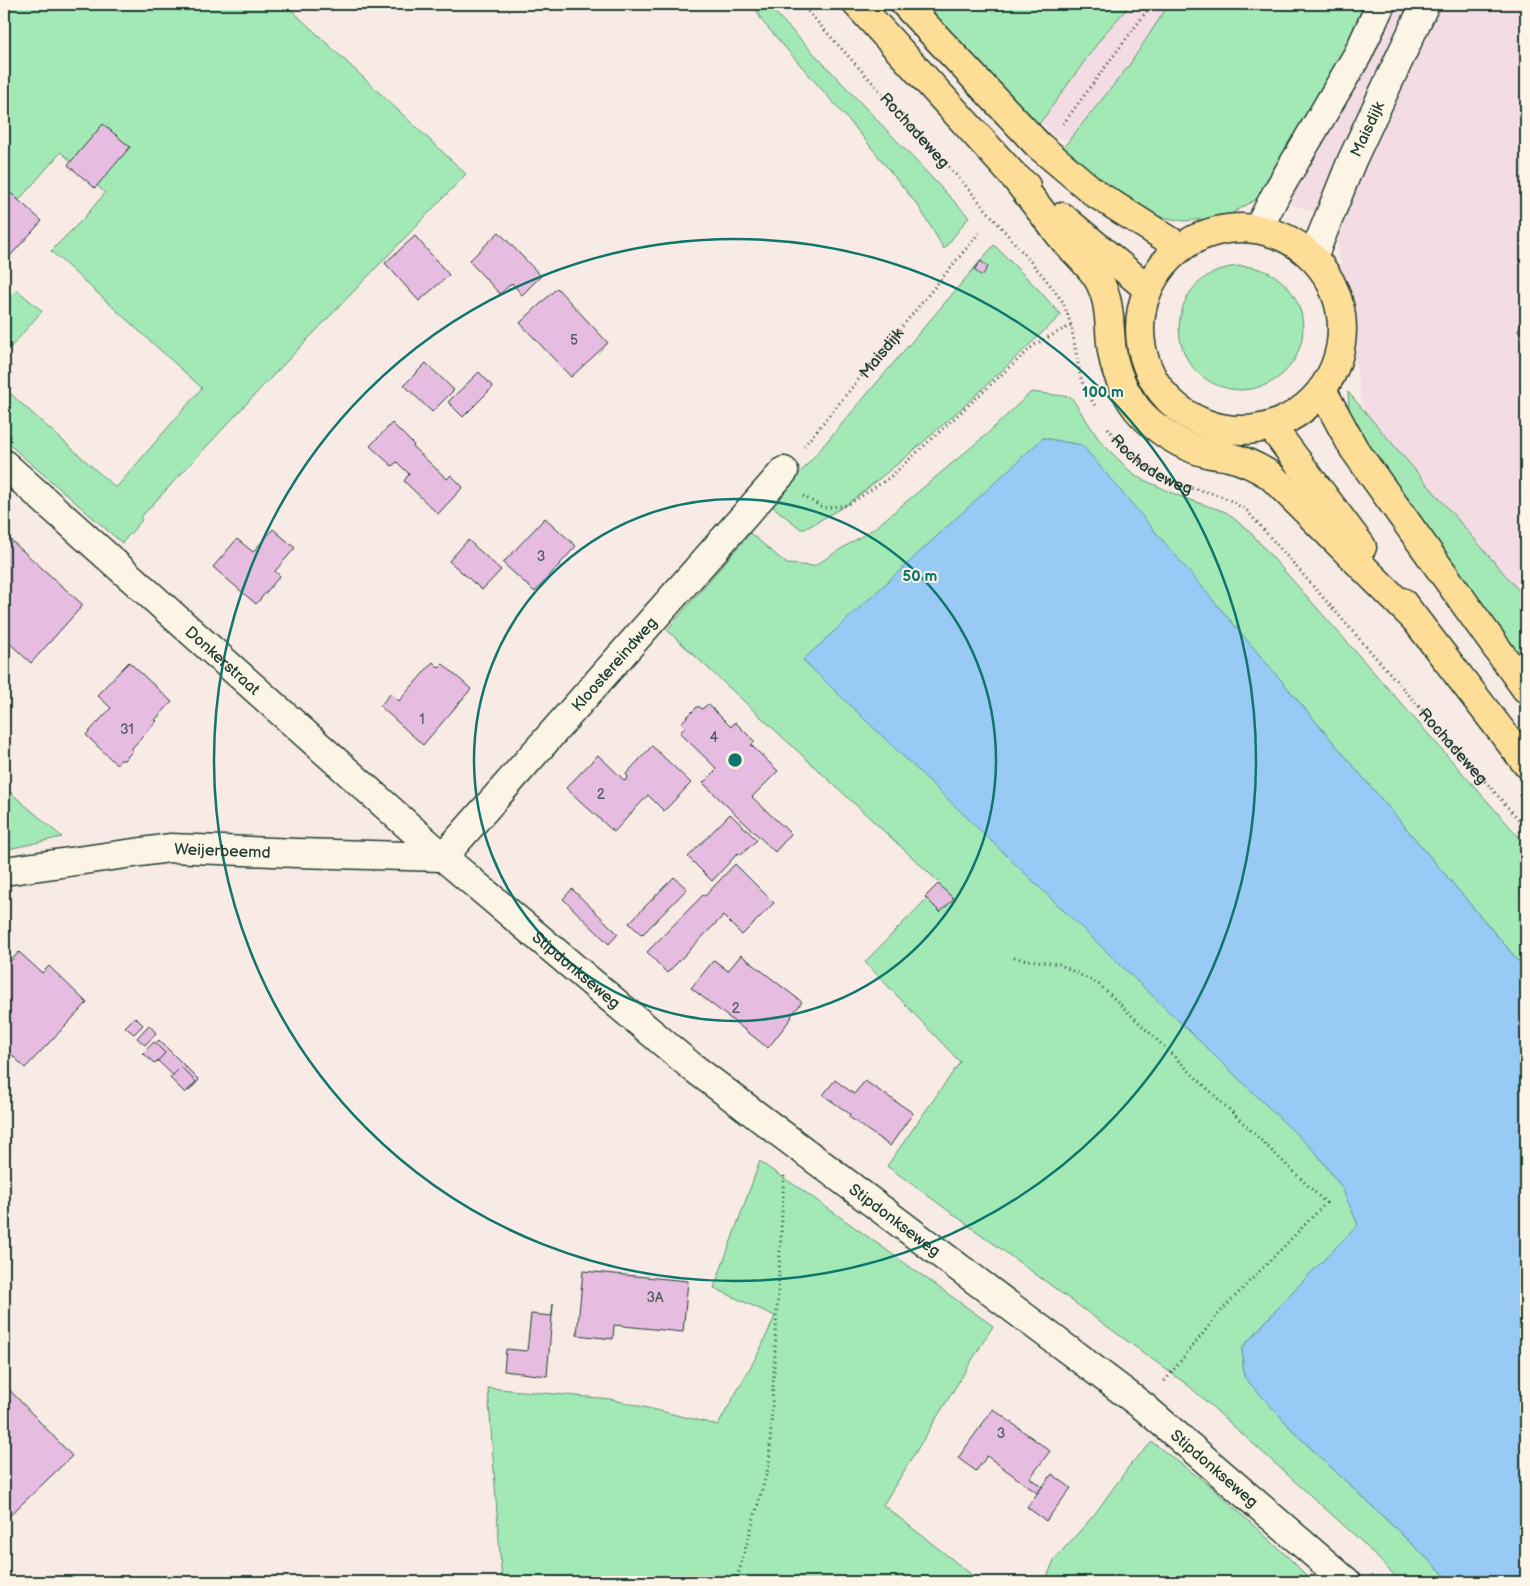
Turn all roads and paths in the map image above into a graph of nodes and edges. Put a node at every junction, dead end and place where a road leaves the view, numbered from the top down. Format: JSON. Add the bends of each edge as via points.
{"nodes":[{"id":1,"x":801,"y":4,"type":"edge"},
{"id":2,"x":857,"y":4,"type":"edge"},
{"id":3,"x":905,"y":4,"type":"edge"},
{"id":4,"x":1152,"y":4,"type":"edge"},
{"id":5,"x":1381,"y":4,"type":"edge"},
{"id":6,"x":1425,"y":4,"type":"edge"},
{"id":7,"x":1061,"y":126,"type":"dead end"},
{"id":8,"x":1013,"y":175,"type":"junction"},
{"id":9,"x":1258,"y":229,"type":"junction"},
{"id":10,"x":979,"y":233,"type":"dead end"},
{"id":11,"x":1180,"y":247,"type":"junction"},
{"id":12,"x":1313,"y":257,"type":"junction"},
{"id":13,"x":1147,"y":288,"type":"junction"},
{"id":14,"x":1071,"y":325,"type":"junction"},
{"id":15,"x":1322,"y":390,"type":"junction"},
{"id":16,"x":1097,"y":411,"type":"dead end"},
{"id":17,"x":1104,"y":422,"type":"dead end"},
{"id":18,"x":1271,"y":426,"type":"junction"},
{"id":19,"x":4,"y":464,"type":"edge"},
{"id":20,"x":784,"y":471,"type":"junction"},
{"id":21,"x":1413,"y":617,"type":"junction"},
{"id":22,"x":1526,"y":689,"type":"edge"},
{"id":23,"x":1526,"y":762,"type":"edge"},
{"id":24,"x":1526,"y":828,"type":"edge"},
{"id":25,"x":443,"y":857,"type":"junction"},
{"id":26,"x":4,"y":871,"type":"edge"},
{"id":27,"x":1014,"y":958,"type":"dead end"},
{"id":28,"x":786,"y":1138,"type":"junction"},
{"id":29,"x":1144,"y":1407,"type":"junction"},
{"id":30,"x":736,"y":1582,"type":"edge"},
{"id":31,"x":1348,"y":1582,"type":"edge"}],
"edges":[{"from":1,"to":14,"type":"path","name":"Rochadeweg","via":[[959,178],[1048,282],[1064,302]]},
{"from":2,"to":8,"type":"main road"},
{"from":3,"to":11,"type":"main road","via":[[1038,145],[1096,194]]},
{"from":4,"to":7,"type":"path"},
{"from":5,"to":9,"type":"street","via":[[1358,54]]},
{"from":6,"to":12,"type":"street","name":"Maisdijk","via":[[1352,160]]},
{"from":8,"to":13,"type":"main road"},
{"from":8,"to":21,"type":"main road","via":[[1096,276],[1106,297],[1112,352],[1118,373],[1134,405],[1167,436],[1207,453],[1251,464],[1270,475]]},
{"from":9,"to":11,"type":"main road","via":[[1231,228],[1205,234]]},
{"from":9,"to":12,"type":"main road","via":[[1287,239]]},
{"from":10,"to":20,"type":"path","name":"Maisdijk"},
{"from":11,"to":13,"type":"main road","via":[[1161,265]]},
{"from":12,"to":15,"type":"main road","via":[[1333,287],[1342,322],[1339,354],[1332,375]]},
{"from":13,"to":18,"type":"main road","via":[[1141,307],[1140,346],[1154,382],[1166,398],[1194,419],[1214,427],[1251,430]]},
{"from":14,"to":16,"type":"path","name":"Rochadeweg","via":[[1081,380]]},
{"from":14,"to":20,"type":"path","via":[[1034,345],[889,478],[848,505],[824,508],[804,498]]},
{"from":15,"to":18,"type":"main road","via":[[1298,413]]},
{"from":15,"to":22,"type":"main road","via":[[1354,449]]},
{"from":17,"to":24,"type":"path","name":"Rochadeweg","via":[[1126,450],[1160,476],[1225,498],[1247,511]]},
{"from":18,"to":21,"type":"main road"},
{"from":19,"to":25,"type":"street","name":"Donkerstraat"},
{"from":20,"to":25,"type":"street","name":"Kloostereindweg"},
{"from":21,"to":23,"type":"main road"},
{"from":25,"to":26,"type":"street","name":"Weijerbeemd","via":[[170,848]]},
{"from":25,"to":28,"type":"street","name":"Stipdonkseweg","via":[[691,1066]]},
{"from":27,"to":29,"type":"path","via":[[1059,964],[1100,986],[1326,1203],[1220,1312]]},
{"from":28,"to":29,"type":"street","name":"Stipdonkseweg"},
{"from":28,"to":30,"type":"path","via":[[769,1465]]},
{"from":29,"to":31,"type":"street","name":"Stipdonkseweg"}]}
